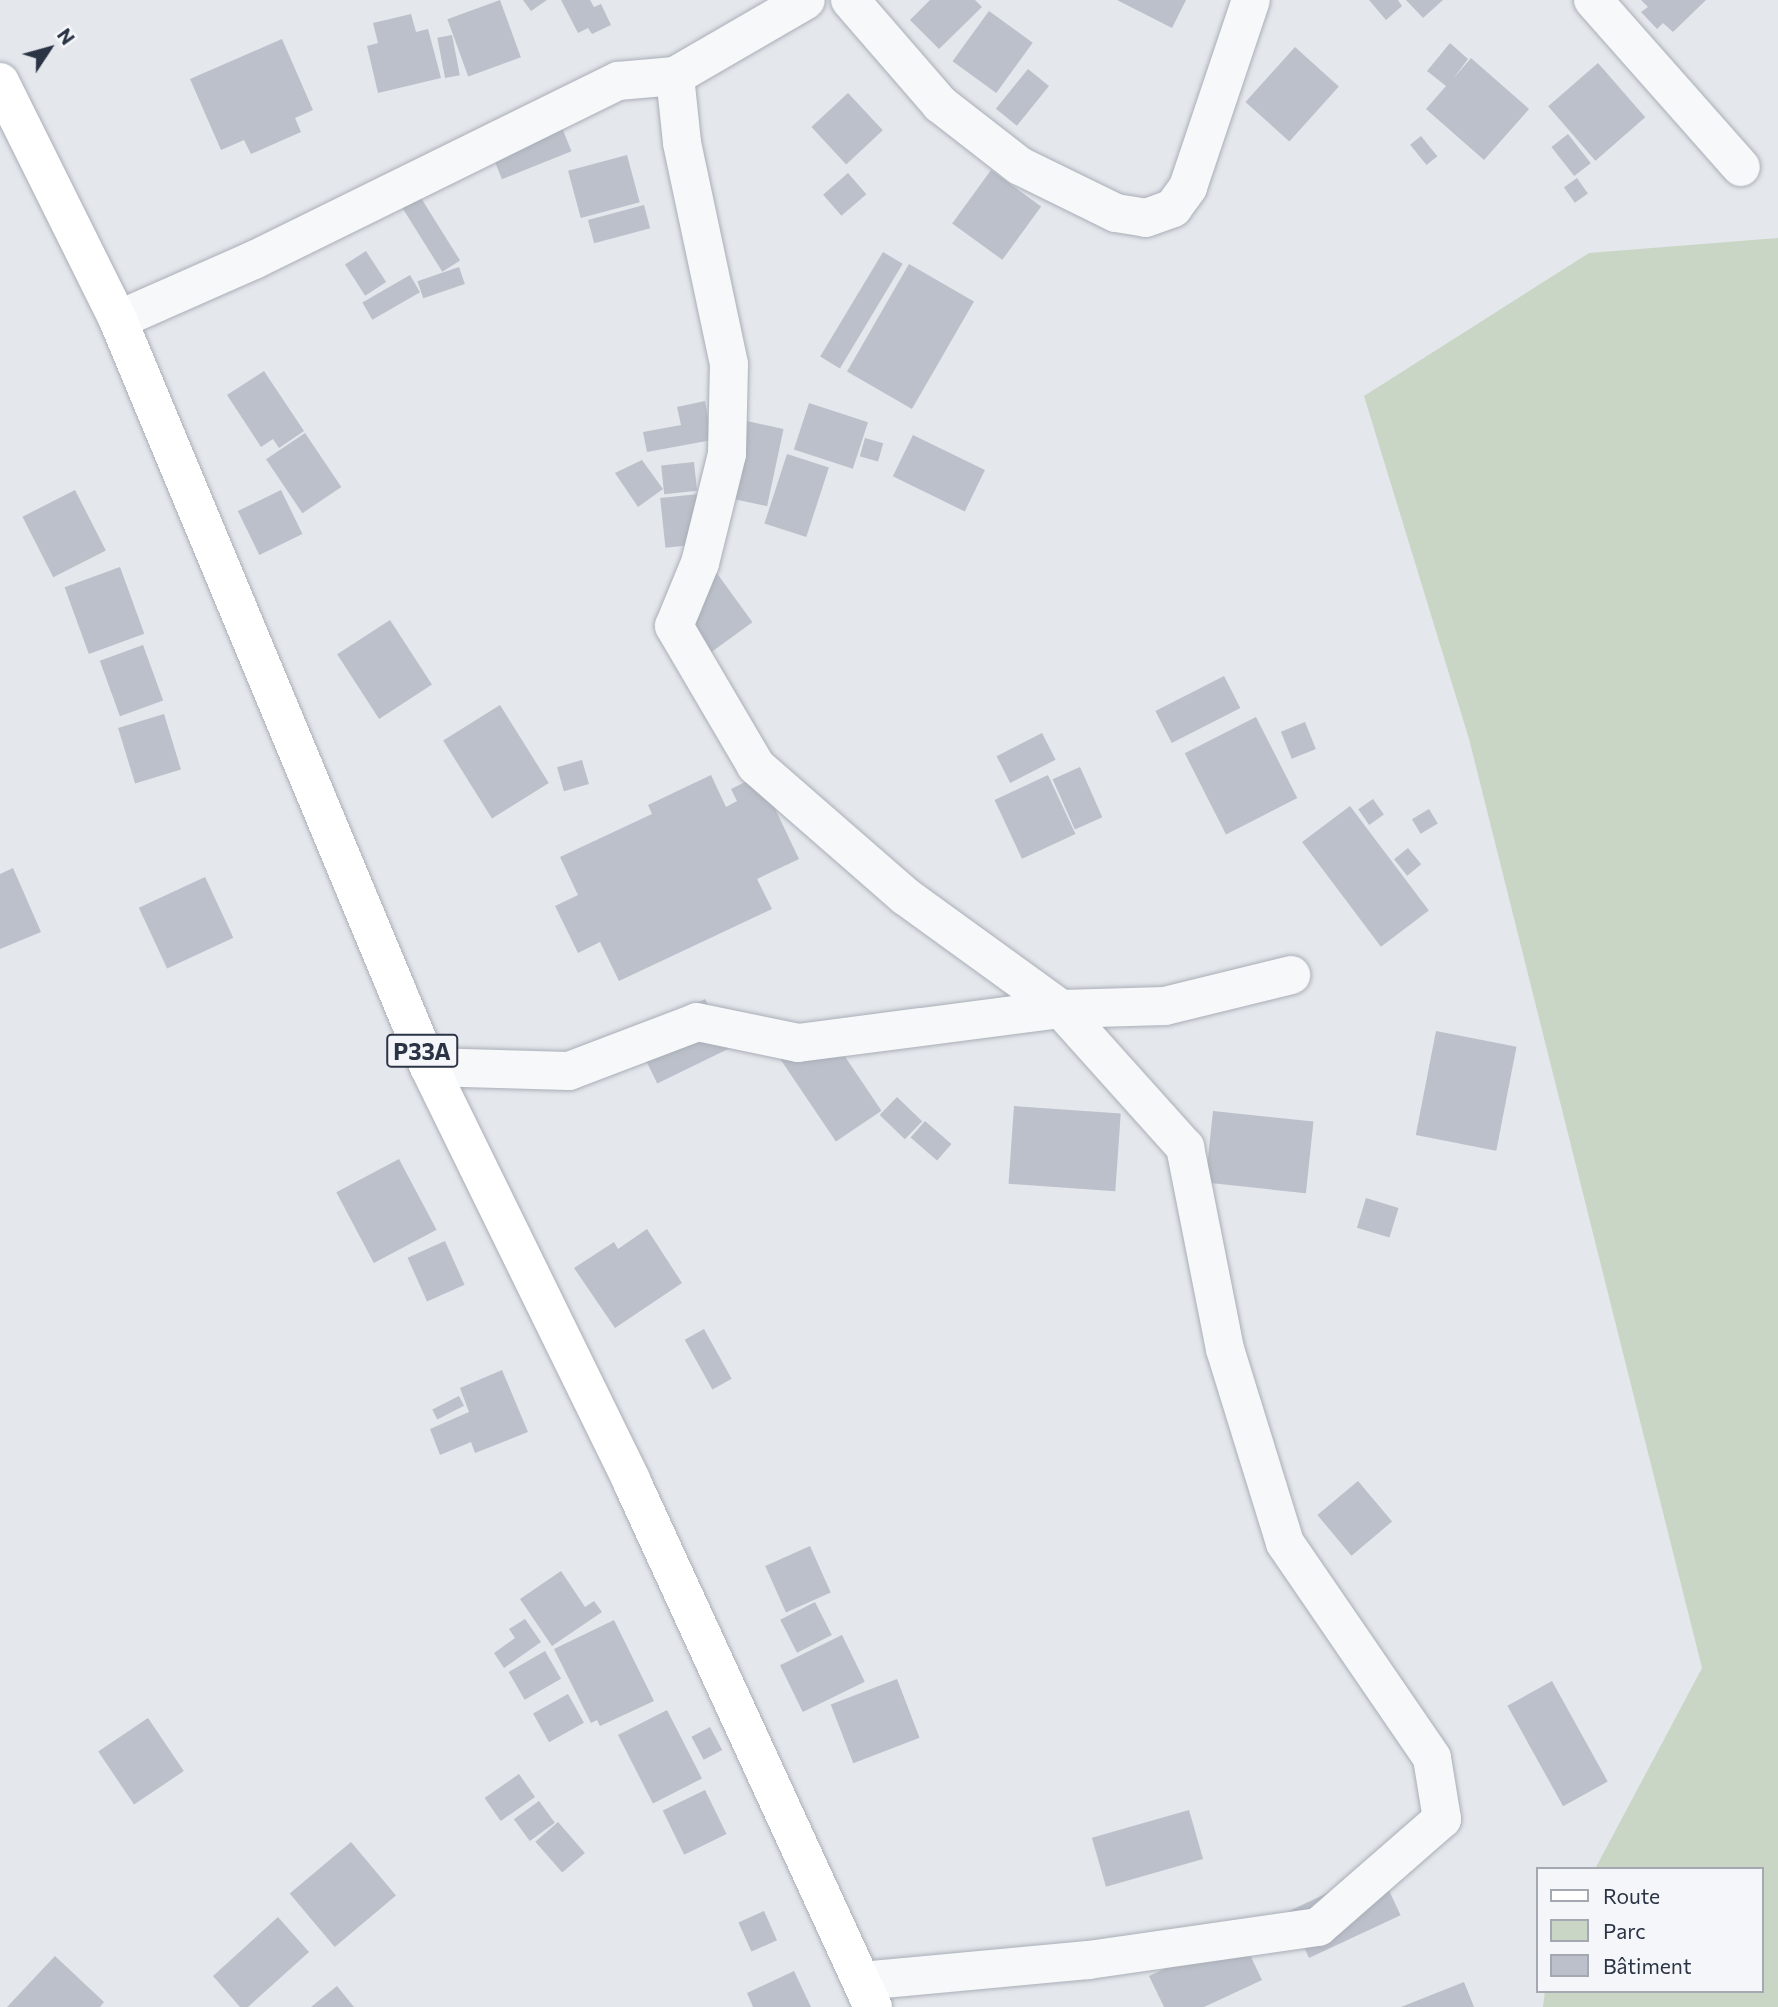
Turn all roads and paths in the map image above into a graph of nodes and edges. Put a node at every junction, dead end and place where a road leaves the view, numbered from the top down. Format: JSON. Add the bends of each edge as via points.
{"nodes":[{"id":1,"x":806,"y":0,"type":"edge"},
{"id":2,"x":850,"y":0,"type":"edge"},
{"id":3,"x":1251,"y":0,"type":"edge"},
{"id":4,"x":1593,"y":0,"type":"edge"},
{"id":5,"x":676,"y":76,"type":"junction"},
{"id":6,"x":0,"y":82,"type":"edge"},
{"id":7,"x":1741,"y":167,"type":"dead end"},
{"id":8,"x":118,"y":320,"type":"junction"},
{"id":9,"x":1291,"y":975,"type":"dead end"},
{"id":10,"x":1061,"y":1009,"type":"junction"},
{"id":11,"x":429,"y":1067,"type":"junction"},
{"id":12,"x":868,"y":1994,"type":"edge"}],
"edges":[{"from":1,"to":5,"type":"street"},
{"from":2,"to":3,"type":"street","via":[[940,104],[1020,166],[1116,213],[1146,218],[1173,208],[1188,187]]},
{"from":4,"to":7,"type":"street"},
{"from":5,"to":8,"type":"street","via":[[618,81],[254,260]]},
{"from":5,"to":10,"type":"street","via":[[682,143],[729,364],[727,454],[700,563],[674,626],[756,766],[905,896]]},
{"from":6,"to":8,"type":"main road","number":"P33A"},
{"from":8,"to":11,"type":"main road","number":"P33A"},
{"from":9,"to":10,"type":"street","via":[[1165,1006]]},
{"from":10,"to":11,"type":"street","via":[[798,1043],[697,1022],[569,1070]]},
{"from":10,"to":12,"type":"street","via":[[1185,1147],[1225,1349],[1285,1543],[1432,1758],[1442,1819],[1318,1927]]},
{"from":11,"to":12,"type":"main road","number":"P33A","via":[[631,1480]]}]}
